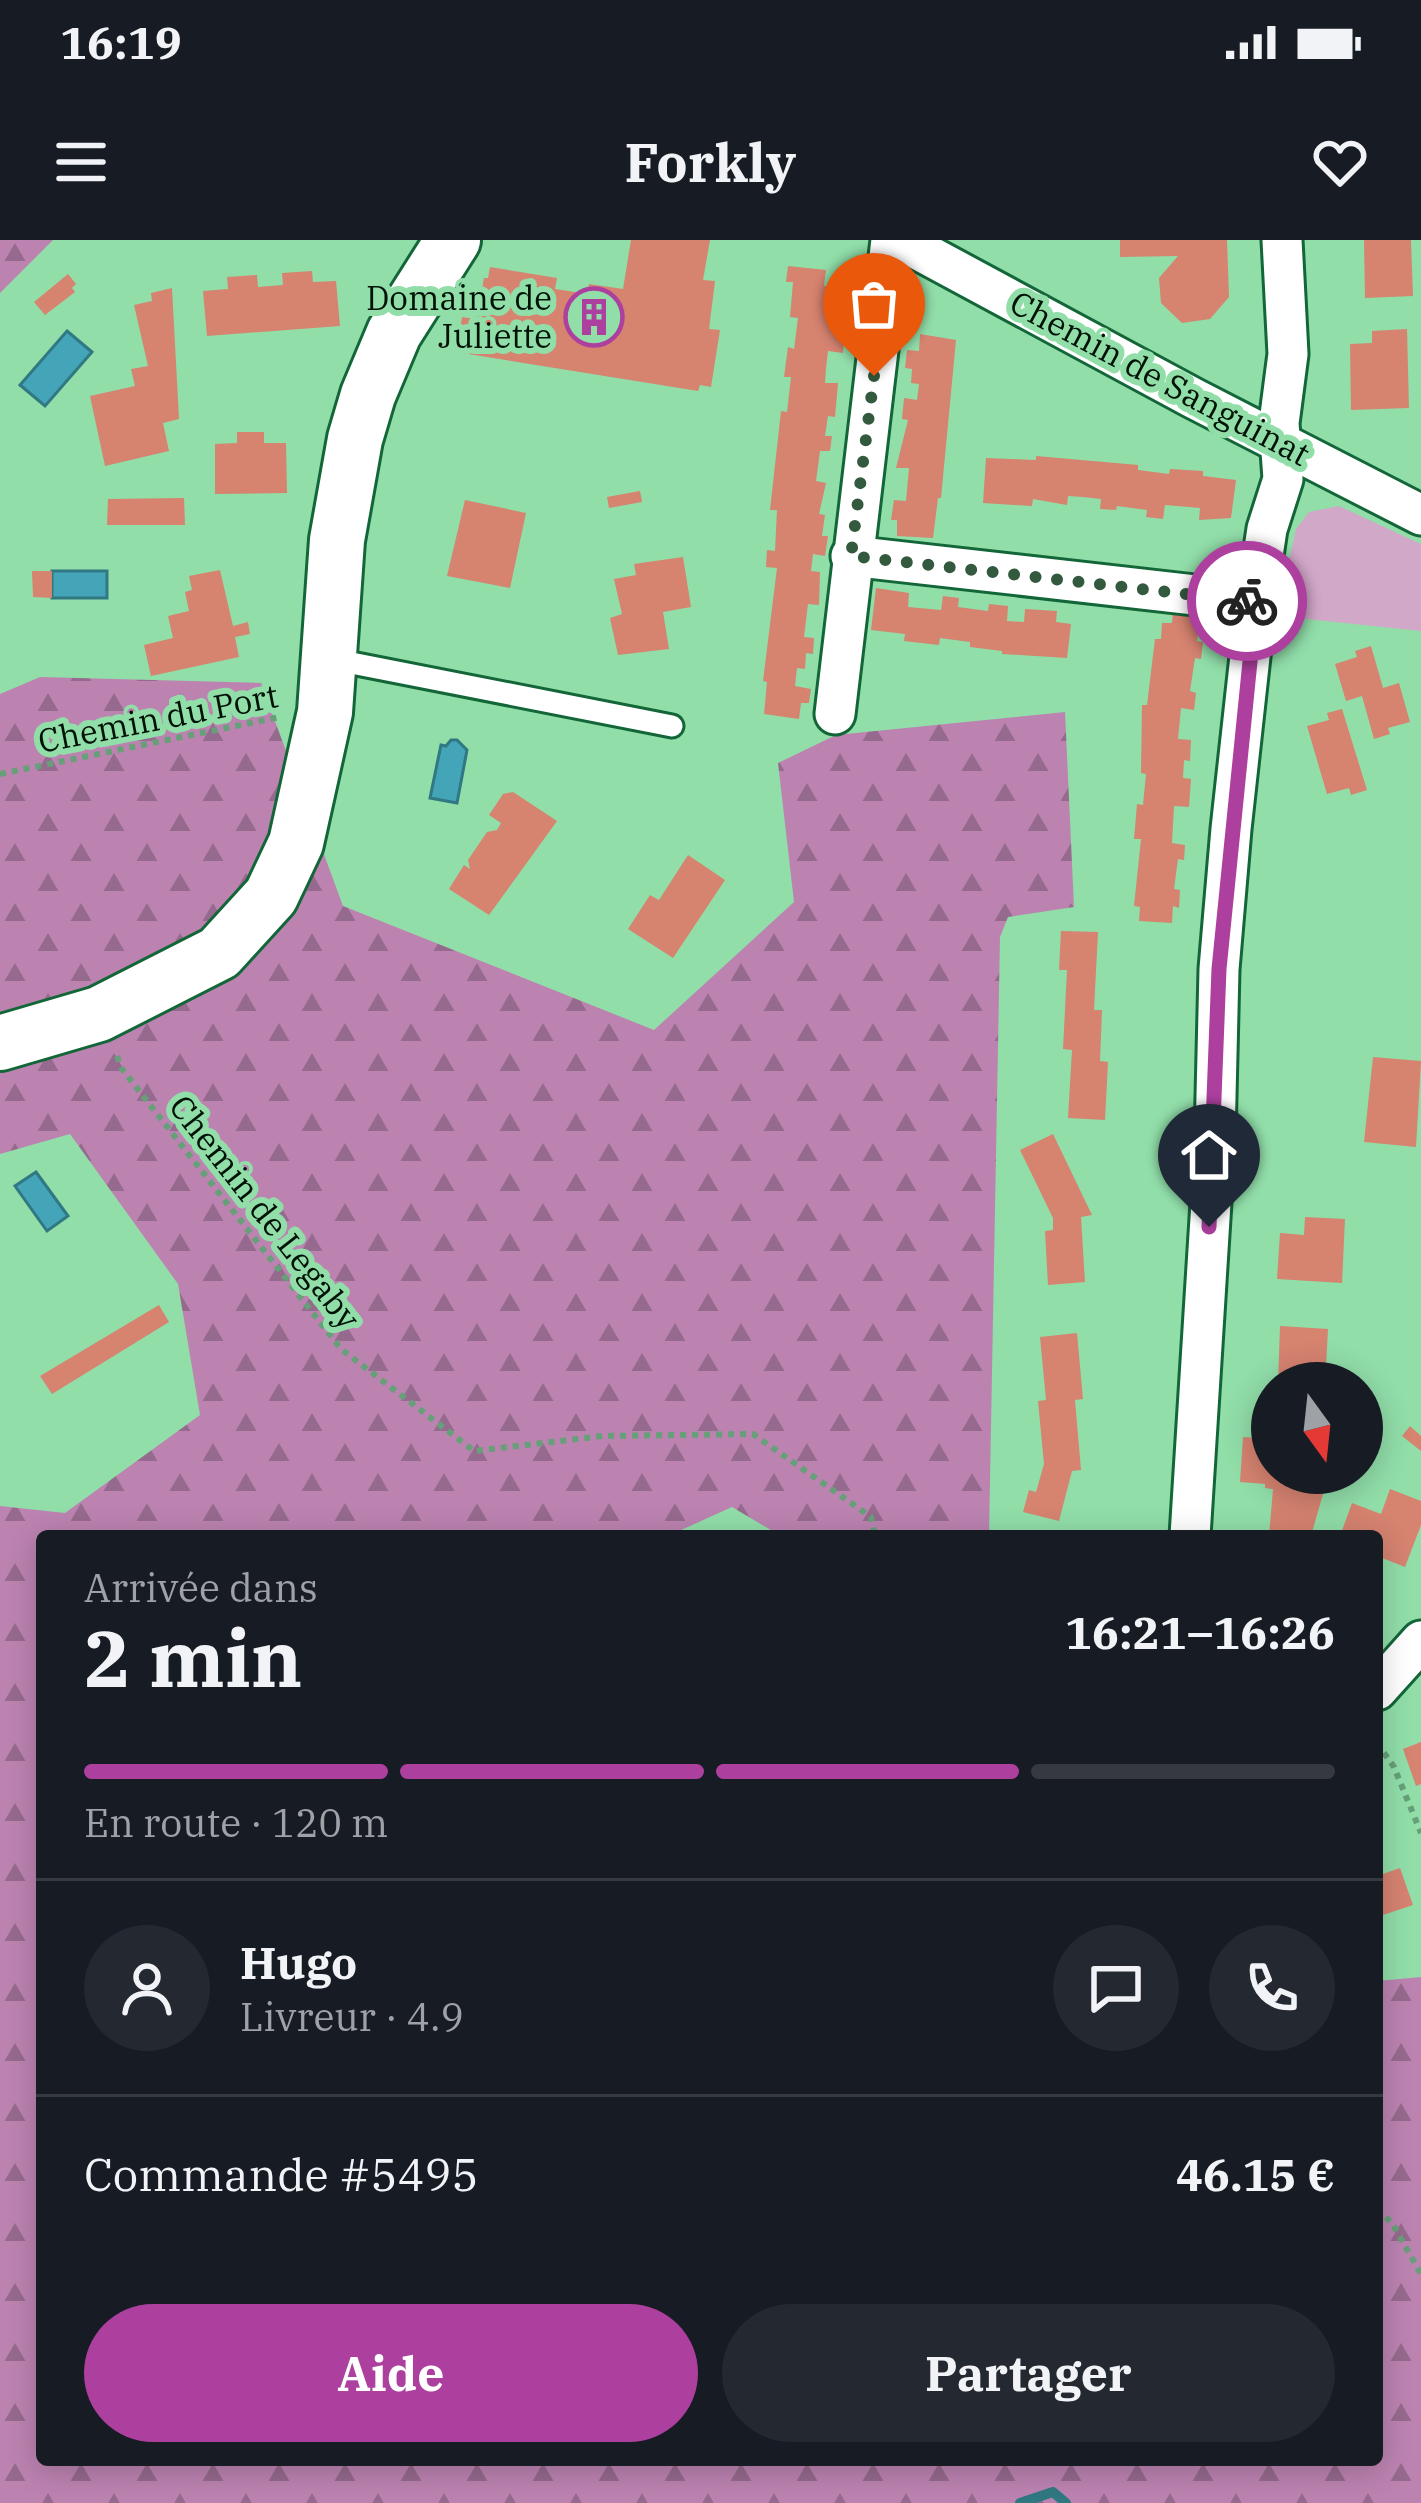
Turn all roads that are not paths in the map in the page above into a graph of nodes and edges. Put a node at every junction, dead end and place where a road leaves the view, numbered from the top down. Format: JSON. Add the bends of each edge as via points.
{"nodes":[{"id":1,"x":454,"y":240,"type":"edge"},
{"id":2,"x":895,"y":240,"type":"edge"},
{"id":3,"x":1282,"y":240,"type":"edge"},
{"id":4,"x":1280,"y":442,"type":"junction"},
{"id":5,"x":1421,"y":514,"type":"edge"},
{"id":6,"x":851,"y":556,"type":"junction"},
{"id":7,"x":1256,"y":602,"type":"junction"},
{"id":8,"x":328,"y":685,"type":"junction"},
{"id":9,"x":835,"y":714,"type":"dead end"},
{"id":10,"x":672,"y":727,"type":"dead end"},
{"id":11,"x":0,"y":1043,"type":"edge"},
{"id":12,"x":1190,"y":1530,"type":"edge"},
{"id":13,"x":1421,"y":1641,"type":"edge"},
{"id":14,"x":1383,"y":1683,"type":"edge"}],
"edges":[{"from":1,"to":8,"type":"main road","via":[[394,333],[355,439]]},
{"from":2,"to":4,"type":"street","name":"Chemin de Sanguinat"},
{"from":2,"to":6,"type":"street"},
{"from":3,"to":4,"type":"street","via":[[1288,354]]},
{"from":4,"to":5,"type":"street","name":"Chemin de Sanguinat"},
{"from":4,"to":7,"type":"street","via":[[1283,479]]},
{"from":6,"to":7,"type":"street"},
{"from":6,"to":9,"type":"street"},
{"from":7,"to":12,"type":"street","via":[[1219,969]]},
{"from":8,"to":10,"type":"lane"},
{"from":8,"to":11,"type":"main road","via":[[296,843],[271,896],[219,953],[99,1014]]},
{"from":13,"to":14,"type":"street"}]}
